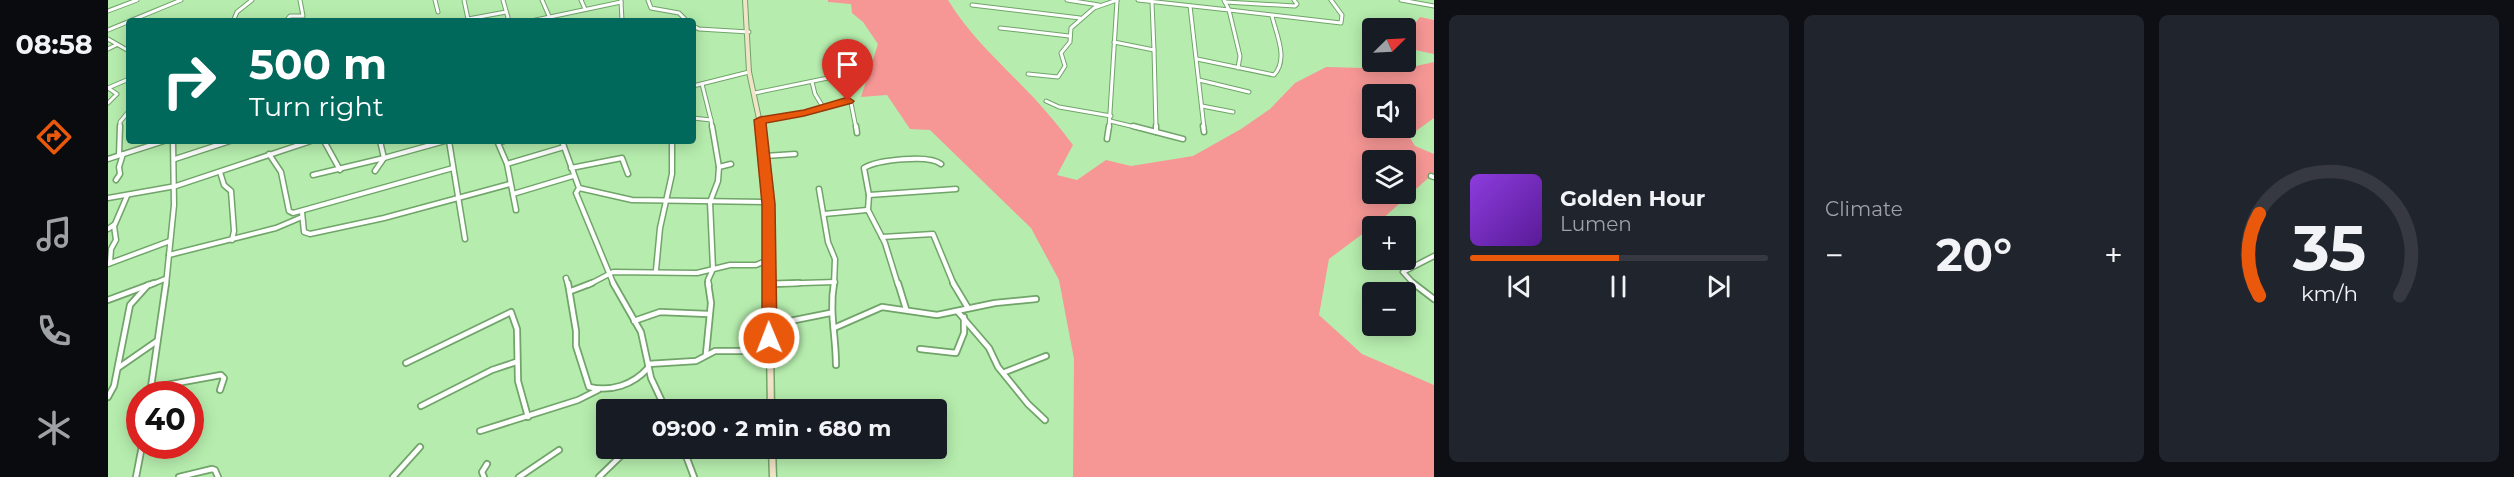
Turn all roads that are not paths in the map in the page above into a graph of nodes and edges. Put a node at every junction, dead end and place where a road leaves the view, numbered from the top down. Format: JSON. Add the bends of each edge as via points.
{"nodes":[{"id":1,"x":137,"y":0,"type":"edge"},
{"id":2,"x":181,"y":0,"type":"edge"},
{"id":3,"x":252,"y":0,"type":"edge"},
{"id":4,"x":300,"y":0,"type":"edge"},
{"id":5,"x":435,"y":0,"type":"edge"},
{"id":6,"x":464,"y":0,"type":"edge"},
{"id":7,"x":503,"y":0,"type":"edge"},
{"id":8,"x":542,"y":0,"type":"edge"},
{"id":9,"x":581,"y":0,"type":"edge"},
{"id":10,"x":648,"y":0,"type":"edge"},
{"id":11,"x":745,"y":0,"type":"edge"},
{"id":12,"x":1067,"y":0,"type":"edge"},
{"id":13,"x":1117,"y":0,"type":"edge"},
{"id":14,"x":1138,"y":0,"type":"edge"},
{"id":15,"x":1294,"y":0,"type":"edge"},
{"id":16,"x":1331,"y":0,"type":"edge"},
{"id":17,"x":1401,"y":0,"type":"edge"},
{"id":18,"x":621,"y":1,"type":"edge"},
{"id":19,"x":1152,"y":1,"type":"edge"},
{"id":20,"x":1224,"y":1,"type":"edge"},
{"id":21,"x":972,"y":5,"type":"dead end"},
{"id":22,"x":1100,"y":5,"type":"junction"},
{"id":23,"x":1190,"y":6,"type":"junction"},
{"id":24,"x":1434,"y":6,"type":"edge"},
{"id":25,"x":585,"y":9,"type":"junction"},
{"id":26,"x":1229,"y":10,"type":"junction"},
{"id":27,"x":108,"y":11,"type":"edge"},
{"id":28,"x":438,"y":12,"type":"dead end"},
{"id":29,"x":506,"y":12,"type":"junction"},
{"id":30,"x":1272,"y":16,"type":"junction"},
{"id":31,"x":137,"y":18,"type":"edge"},
{"id":32,"x":234,"y":18,"type":"edge"},
{"id":33,"x":288,"y":18,"type":"edge"},
{"id":34,"x":468,"y":18,"type":"edge"},
{"id":35,"x":478,"y":18,"type":"edge"},
{"id":36,"x":508,"y":18,"type":"edge"},
{"id":37,"x":547,"y":18,"type":"edge"},
{"id":38,"x":622,"y":18,"type":"edge"},
{"id":39,"x":684,"y":18,"type":"edge"},
{"id":40,"x":1080,"y":18,"type":"junction"},
{"id":41,"x":126,"y":23,"type":"edge"},
{"id":42,"x":696,"y":27,"type":"edge"},
{"id":43,"x":1000,"y":28,"type":"dead end"},
{"id":44,"x":108,"y":30,"type":"edge"},
{"id":45,"x":749,"y":32,"type":"junction"},
{"id":46,"x":1069,"y":36,"type":"junction"},
{"id":47,"x":108,"y":39,"type":"edge"},
{"id":48,"x":1114,"y":42,"type":"junction"},
{"id":49,"x":117,"y":45,"type":"junction"},
{"id":50,"x":108,"y":49,"type":"edge"},
{"id":51,"x":126,"y":49,"type":"edge"},
{"id":52,"x":1154,"y":50,"type":"junction"},
{"id":53,"x":1197,"y":59,"type":"junction"},
{"id":54,"x":1238,"y":68,"type":"junction"},
{"id":55,"x":749,"y":72,"type":"junction"},
{"id":56,"x":1028,"y":74,"type":"dead end"},
{"id":57,"x":828,"y":78,"type":"dead end"},
{"id":58,"x":126,"y":80,"type":"edge"},
{"id":59,"x":1199,"y":80,"type":"junction"},
{"id":60,"x":812,"y":82,"type":"junction"},
{"id":61,"x":702,"y":84,"type":"junction"},
{"id":62,"x":696,"y":85,"type":"edge"},
{"id":63,"x":108,"y":87,"type":"edge"},
{"id":64,"x":1249,"y":92,"type":"dead end"},
{"id":65,"x":755,"y":93,"type":"junction"},
{"id":66,"x":1046,"y":102,"type":"dead end"},
{"id":67,"x":108,"y":103,"type":"edge"},
{"id":68,"x":1202,"y":106,"type":"junction"},
{"id":69,"x":823,"y":107,"type":"junction"},
{"id":70,"x":1233,"y":112,"type":"dead end"},
{"id":71,"x":126,"y":115,"type":"edge"},
{"id":72,"x":1111,"y":116,"type":"junction"},
{"id":73,"x":696,"y":118,"type":"edge"},
{"id":74,"x":711,"y":120,"type":"junction"},
{"id":75,"x":760,"y":120,"type":"junction"},
{"id":76,"x":1110,"y":121,"type":"junction"},
{"id":77,"x":1156,"y":132,"type":"junction"},
{"id":78,"x":1203,"y":132,"type":"dead end"},
{"id":79,"x":857,"y":133,"type":"dead end"},
{"id":80,"x":1107,"y":139,"type":"dead end"},
{"id":81,"x":1183,"y":140,"type":"dead end"},
{"id":82,"x":155,"y":144,"type":"edge"},
{"id":83,"x":173,"y":144,"type":"edge"},
{"id":84,"x":221,"y":144,"type":"edge"},
{"id":85,"x":301,"y":144,"type":"edge"},
{"id":86,"x":327,"y":144,"type":"edge"},
{"id":87,"x":381,"y":144,"type":"edge"},
{"id":88,"x":436,"y":144,"type":"edge"},
{"id":89,"x":448,"y":144,"type":"edge"},
{"id":90,"x":498,"y":144,"type":"edge"},
{"id":91,"x":563,"y":144,"type":"edge"},
{"id":92,"x":673,"y":144,"type":"edge"},
{"id":93,"x":564,"y":147,"type":"junction"},
{"id":94,"x":269,"y":154,"type":"junction"},
{"id":95,"x":795,"y":154,"type":"dead end"},
{"id":96,"x":121,"y":155,"type":"junction"},
{"id":97,"x":765,"y":156,"type":"junction"},
{"id":98,"x":384,"y":158,"type":"junction"},
{"id":99,"x":108,"y":159,"type":"edge"},
{"id":100,"x":174,"y":159,"type":"junction"},
{"id":101,"x":507,"y":164,"type":"junction"},
{"id":102,"x":731,"y":164,"type":"dead end"},
{"id":103,"x":940,"y":164,"type":"dead end"},
{"id":104,"x":719,"y":167,"type":"junction"},
{"id":105,"x":453,"y":168,"type":"junction"},
{"id":106,"x":571,"y":168,"type":"junction"},
{"id":107,"x":341,"y":170,"type":"junction"},
{"id":108,"x":375,"y":171,"type":"dead end"},
{"id":109,"x":220,"y":172,"type":"junction"},
{"id":110,"x":628,"y":174,"type":"dead end"},
{"id":111,"x":313,"y":175,"type":"dead end"},
{"id":112,"x":573,"y":176,"type":"junction"},
{"id":113,"x":116,"y":180,"type":"dead end"},
{"id":114,"x":510,"y":184,"type":"junction"},
{"id":115,"x":176,"y":186,"type":"junction"},
{"id":116,"x":819,"y":189,"type":"dead end"},
{"id":117,"x":956,"y":189,"type":"dead end"},
{"id":118,"x":580,"y":190,"type":"junction"},
{"id":119,"x":513,"y":194,"type":"junction"},
{"id":120,"x":128,"y":195,"type":"junction"},
{"id":121,"x":868,"y":195,"type":"junction"},
{"id":122,"x":108,"y":198,"type":"edge"},
{"id":123,"x":460,"y":198,"type":"junction"},
{"id":124,"x":668,"y":200,"type":"junction"},
{"id":125,"x":710,"y":202,"type":"junction"},
{"id":126,"x":768,"y":202,"type":"junction"},
{"id":127,"x":516,"y":210,"type":"dead end"},
{"id":128,"x":868,"y":210,"type":"junction"},
{"id":129,"x":302,"y":214,"type":"junction"},
{"id":130,"x":824,"y":214,"type":"junction"},
{"id":131,"x":114,"y":226,"type":"junction"},
{"id":132,"x":108,"y":229,"type":"edge"},
{"id":133,"x":882,"y":237,"type":"junction"},
{"id":134,"x":465,"y":239,"type":"dead end"},
{"id":135,"x":232,"y":240,"type":"junction"},
{"id":136,"x":171,"y":241,"type":"junction"},
{"id":137,"x":169,"y":255,"type":"junction"},
{"id":138,"x":1434,"y":256,"type":"edge"},
{"id":139,"x":769,"y":260,"type":"junction"},
{"id":140,"x":109,"y":263,"type":"edge"},
{"id":141,"x":712,"y":269,"type":"junction"},
{"id":142,"x":656,"y":271,"type":"junction"},
{"id":143,"x":609,"y":273,"type":"junction"},
{"id":144,"x":566,"y":278,"type":"dead end"},
{"id":145,"x":165,"y":279,"type":"junction"},
{"id":146,"x":835,"y":282,"type":"junction"},
{"id":147,"x":769,"y":284,"type":"junction"},
{"id":148,"x":148,"y":285,"type":"junction"},
{"id":149,"x":571,"y":291,"type":"junction"},
{"id":150,"x":1036,"y":299,"type":"dead end"},
{"id":151,"x":1434,"y":299,"type":"edge"},
{"id":152,"x":108,"y":300,"type":"edge"},
{"id":153,"x":906,"y":309,"type":"junction"},
{"id":154,"x":968,"y":309,"type":"junction"},
{"id":155,"x":958,"y":311,"type":"junction"},
{"id":156,"x":708,"y":314,"type":"junction"},
{"id":157,"x":830,"y":314,"type":"junction"},
{"id":158,"x":964,"y":317,"type":"junction"},
{"id":159,"x":634,"y":321,"type":"junction"},
{"id":160,"x":769,"y":322,"type":"junction"},
{"id":161,"x":834,"y":328,"type":"junction"},
{"id":162,"x":158,"y":341,"type":"junction"},
{"id":163,"x":920,"y":348,"type":"dead end"},
{"id":164,"x":706,"y":354,"type":"junction"},
{"id":165,"x":770,"y":354,"type":"junction"},
{"id":166,"x":1046,"y":356,"type":"dead end"},
{"id":167,"x":516,"y":362,"type":"junction"},
{"id":168,"x":406,"y":363,"type":"dead end"},
{"id":169,"x":836,"y":365,"type":"dead end"},
{"id":170,"x":648,"y":366,"type":"junction"},
{"id":171,"x":118,"y":368,"type":"junction"},
{"id":172,"x":1004,"y":372,"type":"junction"},
{"id":173,"x":643,"y":376,"type":"junction"},
{"id":174,"x":651,"y":378,"type":"junction"},
{"id":175,"x":151,"y":381,"type":"edge"},
{"id":176,"x":181,"y":381,"type":"edge"},
{"id":177,"x":589,"y":387,"type":"junction"},
{"id":178,"x":220,"y":390,"type":"dead end"},
{"id":179,"x":598,"y":390,"type":"junction"},
{"id":180,"x":590,"y":395,"type":"junction"},
{"id":181,"x":108,"y":397,"type":"edge"},
{"id":182,"x":661,"y":399,"type":"edge"},
{"id":183,"x":771,"y":399,"type":"edge"},
{"id":184,"x":421,"y":406,"type":"dead end"},
{"id":185,"x":528,"y":417,"type":"junction"},
{"id":186,"x":1045,"y":420,"type":"dead end"},
{"id":187,"x":480,"y":431,"type":"dead end"},
{"id":188,"x":420,"y":447,"type":"dead end"},
{"id":189,"x":559,"y":450,"type":"dead end"},
{"id":190,"x":139,"y":459,"type":"edge"},
{"id":191,"x":618,"y":459,"type":"edge"},
{"id":192,"x":687,"y":459,"type":"edge"},
{"id":193,"x":772,"y":459,"type":"edge"},
{"id":194,"x":487,"y":464,"type":"dead end"},
{"id":195,"x":136,"y":477,"type":"edge"},
{"id":196,"x":179,"y":477,"type":"edge"},
{"id":197,"x":218,"y":477,"type":"edge"},
{"id":198,"x":393,"y":477,"type":"edge"},
{"id":199,"x":484,"y":477,"type":"edge"},
{"id":200,"x":519,"y":477,"type":"edge"},
{"id":201,"x":599,"y":477,"type":"edge"},
{"id":202,"x":694,"y":477,"type":"edge"},
{"id":203,"x":773,"y":477,"type":"edge"}],
"edges":[{"from":1,"to":27,"type":"street"},
{"from":2,"to":31,"type":"street"},
{"from":3,"to":32,"type":"street"},
{"from":4,"to":33,"type":"street","via":[[303,16]]},
{"from":5,"to":28,"type":"street"},
{"from":6,"to":34,"type":"street"},
{"from":7,"to":29,"type":"street"},
{"from":8,"to":37,"type":"street"},
{"from":9,"to":25,"type":"street"},
{"from":10,"to":39,"type":"street","via":[[650,7],[679,13]]},
{"from":11,"to":45,"type":"street"},
{"from":12,"to":22,"type":"street"},
{"from":13,"to":22,"type":"street"},
{"from":13,"to":48,"type":"street"},
{"from":14,"to":19,"type":"street"},
{"from":15,"to":20,"type":"street","via":[[1295,6]]},
{"from":16,"to":30,"type":"street","via":[[1342,15],[1341,22]]},
{"from":17,"to":24,"type":"street"},
{"from":18,"to":25,"type":"street"},
{"from":18,"to":38,"type":"street"},
{"from":19,"to":23,"type":"street"},
{"from":19,"to":52,"type":"street"},
{"from":20,"to":26,"type":"street"},
{"from":21,"to":40,"type":"street"},
{"from":22,"to":40,"type":"street"},
{"from":23,"to":26,"type":"street"},
{"from":23,"to":53,"type":"street"},
{"from":25,"to":37,"type":"street"},
{"from":26,"to":30,"type":"street"},
{"from":26,"to":54,"type":"street","via":[[1240,56]]},
{"from":29,"to":35,"type":"street"},
{"from":29,"to":36,"type":"street"},
{"from":30,"to":54,"type":"street","via":[[1283,62],[1278,72],[1272,75]]},
{"from":40,"to":46,"type":"street"},
{"from":41,"to":44,"type":"street"},
{"from":42,"to":45,"type":"street"},
{"from":43,"to":46,"type":"street"},
{"from":45,"to":55,"type":"street"},
{"from":46,"to":56,"type":"street","via":[[1070,43],[1061,53],[1064,69],[1058,76]]},
{"from":47,"to":49,"type":"street"},
{"from":48,"to":52,"type":"street"},
{"from":48,"to":72,"type":"street"},
{"from":49,"to":50,"type":"street"},
{"from":49,"to":51,"type":"street"},
{"from":52,"to":77,"type":"street"},
{"from":53,"to":54,"type":"street"},
{"from":53,"to":59,"type":"street"},
{"from":55,"to":61,"type":"street"},
{"from":55,"to":65,"type":"street"},
{"from":57,"to":60,"type":"street"},
{"from":58,"to":63,"type":"street"},
{"from":59,"to":64,"type":"street"},
{"from":59,"to":68,"type":"street"},
{"from":60,"to":65,"type":"street"},
{"from":60,"to":69,"type":"street"},
{"from":61,"to":62,"type":"street"},
{"from":61,"to":74,"type":"street"},
{"from":63,"to":67,"type":"street","via":[[117,94]]},
{"from":65,"to":75,"type":"street"},
{"from":66,"to":72,"type":"street"},
{"from":68,"to":70,"type":"street"},
{"from":68,"to":78,"type":"street"},
{"from":69,"to":75,"type":"street"},
{"from":69,"to":79,"type":"street","via":[[850,102]]},
{"from":71,"to":96,"type":"street","via":[[120,122]]},
{"from":72,"to":76,"type":"street"},
{"from":73,"to":74,"type":"street"},
{"from":74,"to":104,"type":"street"},
{"from":75,"to":97,"type":"street"},
{"from":76,"to":77,"type":"street"},
{"from":76,"to":80,"type":"street"},
{"from":77,"to":81,"type":"street"},
{"from":82,"to":96,"type":"street"},
{"from":83,"to":100,"type":"street"},
{"from":84,"to":100,"type":"street"},
{"from":85,"to":94,"type":"street"},
{"from":86,"to":107,"type":"street"},
{"from":87,"to":98,"type":"street"},
{"from":88,"to":98,"type":"street"},
{"from":89,"to":105,"type":"street"},
{"from":90,"to":101,"type":"street"},
{"from":91,"to":93,"type":"street"},
{"from":92,"to":124,"type":"street"},
{"from":93,"to":101,"type":"street"},
{"from":93,"to":106,"type":"street"},
{"from":94,"to":109,"type":"street"},
{"from":94,"to":129,"type":"street","via":[[281,172],[289,211]]},
{"from":95,"to":97,"type":"street"},
{"from":96,"to":99,"type":"street"},
{"from":96,"to":113,"type":"street"},
{"from":97,"to":126,"type":"street"},
{"from":98,"to":107,"type":"street"},
{"from":98,"to":108,"type":"street"},
{"from":100,"to":115,"type":"street"},
{"from":101,"to":114,"type":"street"},
{"from":102,"to":104,"type":"street"},
{"from":103,"to":121,"type":"street","via":[[915,157],[868,164],[863,171]]},
{"from":104,"to":125,"type":"street"},
{"from":105,"to":123,"type":"street"},
{"from":105,"to":129,"type":"street"},
{"from":106,"to":110,"type":"street","via":[[622,158]]},
{"from":106,"to":112,"type":"street"},
{"from":107,"to":111,"type":"street"},
{"from":109,"to":115,"type":"street"},
{"from":109,"to":135,"type":"street","via":[[224,185],[231,191],[235,235]]},
{"from":112,"to":118,"type":"street"},
{"from":112,"to":119,"type":"street"},
{"from":114,"to":119,"type":"street"},
{"from":114,"to":123,"type":"street"},
{"from":115,"to":120,"type":"street"},
{"from":115,"to":136,"type":"street"},
{"from":116,"to":130,"type":"street"},
{"from":117,"to":121,"type":"street"},
{"from":118,"to":124,"type":"street","via":[[632,200]]},
{"from":118,"to":143,"type":"street"},
{"from":119,"to":127,"type":"street"},
{"from":120,"to":122,"type":"street"},
{"from":120,"to":131,"type":"street"},
{"from":121,"to":128,"type":"street"},
{"from":123,"to":129,"type":"street","via":[[310,234],[304,232]]},
{"from":123,"to":134,"type":"street"},
{"from":124,"to":125,"type":"street"},
{"from":124,"to":142,"type":"street"},
{"from":125,"to":126,"type":"street"},
{"from":125,"to":141,"type":"street"},
{"from":126,"to":139,"type":"street"},
{"from":128,"to":130,"type":"street"},
{"from":128,"to":133,"type":"street"},
{"from":129,"to":135,"type":"street","via":[[276,228]]},
{"from":130,"to":146,"type":"street","via":[[835,259]]},
{"from":131,"to":132,"type":"street"},
{"from":131,"to":140,"type":"street","via":[[118,238]]},
{"from":133,"to":153,"type":"street"},
{"from":133,"to":154,"type":"street","via":[[933,234],[951,280]]},
{"from":135,"to":137,"type":"street"},
{"from":136,"to":137,"type":"street"},
{"from":136,"to":140,"type":"street"},
{"from":137,"to":145,"type":"street"},
{"from":138,"to":151,"type":"street","via":[[1403,272]]},
{"from":139,"to":141,"type":"street"},
{"from":139,"to":147,"type":"street"},
{"from":141,"to":142,"type":"street","via":[[697,273]]},
{"from":141,"to":156,"type":"street","via":[[708,280]]},
{"from":142,"to":143,"type":"street"},
{"from":143,"to":149,"type":"street"},
{"from":143,"to":159,"type":"street"},
{"from":144,"to":149,"type":"street"},
{"from":145,"to":148,"type":"street"},
{"from":145,"to":162,"type":"street"},
{"from":146,"to":147,"type":"street"},
{"from":146,"to":157,"type":"street"},
{"from":147,"to":160,"type":"street"},
{"from":148,"to":152,"type":"street"},
{"from":148,"to":171,"type":"street","via":[[130,305]]},
{"from":149,"to":177,"type":"street","via":[[576,346]]},
{"from":150,"to":154,"type":"street"},
{"from":153,"to":155,"type":"street","via":[[937,315]]},
{"from":153,"to":161,"type":"street","via":[[877,309]]},
{"from":154,"to":155,"type":"street"},
{"from":155,"to":158,"type":"street"},
{"from":156,"to":159,"type":"street","via":[[671,311],[645,314]]},
{"from":156,"to":164,"type":"street"},
{"from":157,"to":160,"type":"street"},
{"from":157,"to":161,"type":"street"},
{"from":158,"to":163,"type":"street","via":[[964,333],[956,353]]},
{"from":158,"to":172,"type":"street"},
{"from":159,"to":170,"type":"street","via":[[641,332]]},
{"from":160,"to":165,"type":"street"},
{"from":161,"to":169,"type":"street"},
{"from":162,"to":171,"type":"street"},
{"from":162,"to":175,"type":"street"},
{"from":164,"to":165,"type":"street"},
{"from":164,"to":170,"type":"street","via":[[696,361]]},
{"from":165,"to":183,"type":"street"},
{"from":166,"to":172,"type":"street"},
{"from":167,"to":168,"type":"street","via":[[515,317],[508,312]]},
{"from":167,"to":184,"type":"street"},
{"from":167,"to":185,"type":"street"},
{"from":170,"to":173,"type":"street"},
{"from":170,"to":174,"type":"street"},
{"from":171,"to":181,"type":"street"},
{"from":172,"to":186,"type":"street"},
{"from":173,"to":174,"type":"street"},
{"from":173,"to":179,"type":"street"},
{"from":174,"to":182,"type":"street"},
{"from":176,"to":178,"type":"street","via":[[221,375],[224,378]]},
{"from":177,"to":179,"type":"street"},
{"from":177,"to":180,"type":"street"},
{"from":179,"to":180,"type":"street"},
{"from":180,"to":185,"type":"street"},
{"from":185,"to":187,"type":"street"},
{"from":188,"to":198,"type":"street"},
{"from":189,"to":200,"type":"street"},
{"from":190,"to":195,"type":"street"},
{"from":191,"to":201,"type":"street"},
{"from":192,"to":202,"type":"street"},
{"from":193,"to":203,"type":"street"},
{"from":194,"to":199,"type":"street","via":[[482,472]]},
{"from":196,"to":197,"type":"street","via":[[212,469]]}]}
